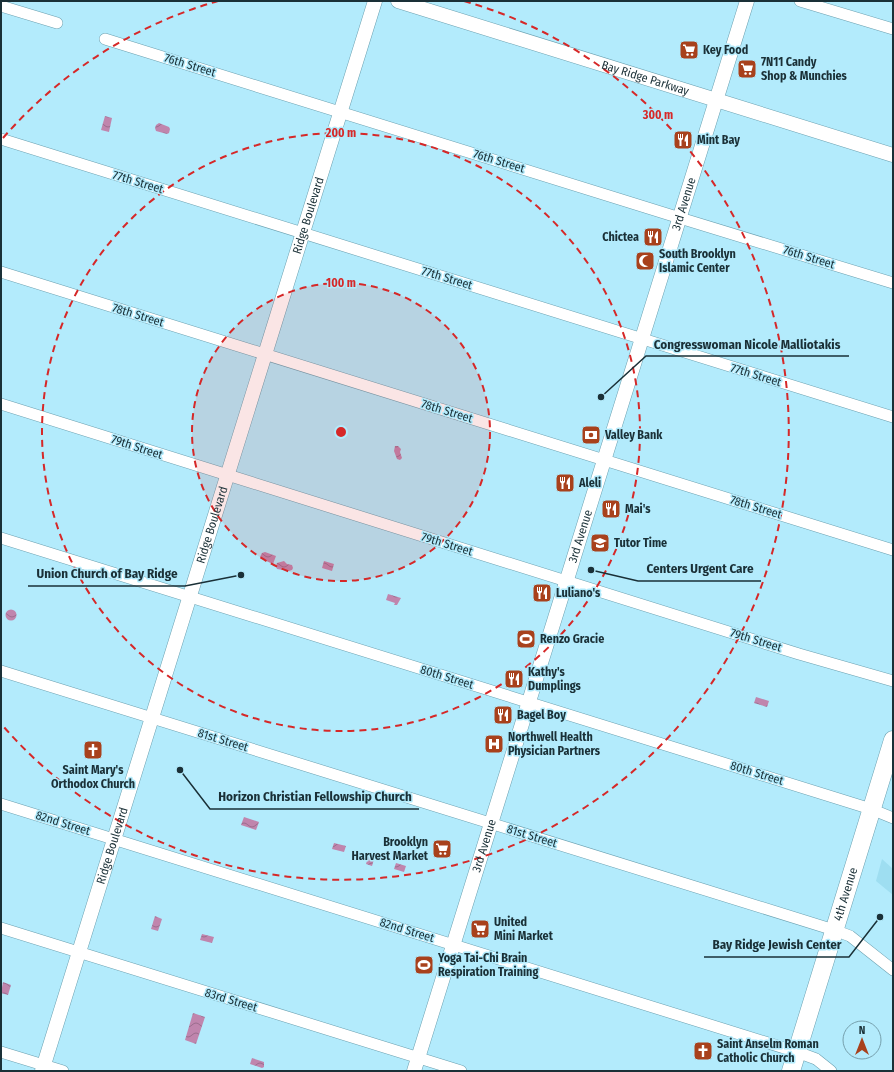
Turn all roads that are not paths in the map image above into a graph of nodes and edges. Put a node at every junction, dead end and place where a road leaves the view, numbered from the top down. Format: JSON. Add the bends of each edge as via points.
{"nodes":[{"id":1,"x":3,"y":1,"type":"edge"},
{"id":2,"x":375,"y":1,"type":"edge"},
{"id":3,"x":398,"y":1,"type":"edge"},
{"id":4,"x":747,"y":1,"type":"edge"},
{"id":5,"x":800,"y":1,"type":"edge"},
{"id":6,"x":1,"y":6,"type":"edge"},
{"id":7,"x":57,"y":23,"type":"dead end"},
{"id":8,"x":893,"y":30,"type":"edge"},
{"id":9,"x":106,"y":39,"type":"dead end"},
{"id":10,"x":716,"y":100,"type":"junction"},
{"id":11,"x":341,"y":112,"type":"junction"},
{"id":12,"x":1,"y":139,"type":"edge"},
{"id":13,"x":893,"y":155,"type":"edge"},
{"id":14,"x":680,"y":218,"type":"junction"},
{"id":15,"x":303,"y":233,"type":"junction"},
{"id":16,"x":1,"y":272,"type":"edge"},
{"id":17,"x":893,"y":283,"type":"edge"},
{"id":18,"x":642,"y":339,"type":"junction"},
{"id":19,"x":265,"y":354,"type":"junction"},
{"id":20,"x":1,"y":404,"type":"edge"},
{"id":21,"x":893,"y":417,"type":"edge"},
{"id":22,"x":604,"y":460,"type":"junction"},
{"id":23,"x":227,"y":476,"type":"junction"},
{"id":24,"x":1,"y":538,"type":"edge"},
{"id":25,"x":893,"y":550,"type":"edge"},
{"id":26,"x":566,"y":581,"type":"junction"},
{"id":27,"x":190,"y":597,"type":"junction"},
{"id":28,"x":1,"y":671,"type":"edge"},
{"id":29,"x":893,"y":681,"type":"edge"},
{"id":30,"x":528,"y":703,"type":"junction"},
{"id":31,"x":152,"y":718,"type":"junction"},
{"id":32,"x":893,"y":740,"type":"edge"},
{"id":33,"x":1,"y":804,"type":"edge"},
{"id":34,"x":871,"y":809,"type":"junction"},
{"id":35,"x":893,"y":818,"type":"edge"},
{"id":36,"x":491,"y":824,"type":"junction"},
{"id":37,"x":114,"y":839,"type":"junction"},
{"id":38,"x":1,"y":928,"type":"edge"},
{"id":39,"x":834,"y":930,"type":"junction"},
{"id":40,"x":453,"y":944,"type":"junction"},
{"id":41,"x":79,"y":952,"type":"junction"},
{"id":42,"x":893,"y":970,"type":"edge"},
{"id":43,"x":1,"y":1052,"type":"edge"},
{"id":44,"x":797,"y":1052,"type":"junction"},
{"id":45,"x":416,"y":1064,"type":"edge"},
{"id":46,"x":43,"y":1068,"type":"edge"},
{"id":47,"x":63,"y":1071,"type":"edge"},
{"id":48,"x":461,"y":1071,"type":"edge"},
{"id":49,"x":791,"y":1071,"type":"edge"},
{"id":50,"x":832,"y":1071,"type":"edge"}],
"edges":[{"from":1,"to":6,"type":"street"},
{"from":2,"to":11,"type":"street","name":"Ridge Boulevard"},
{"from":3,"to":10,"type":"street","name":"Bay Ridge Parkway"},
{"from":4,"to":10,"type":"street","name":"3rd Avenue"},
{"from":5,"to":8,"type":"street"},
{"from":6,"to":7,"type":"street"},
{"from":9,"to":11,"type":"street","name":"76th Street"},
{"from":10,"to":13,"type":"street","name":"Bay Ridge Parkway"},
{"from":10,"to":14,"type":"street","name":"3rd Avenue"},
{"from":11,"to":14,"type":"street","name":"76th Street"},
{"from":11,"to":15,"type":"street","name":"Ridge Boulevard"},
{"from":12,"to":15,"type":"street","name":"77th Street"},
{"from":14,"to":17,"type":"street","name":"76th Street"},
{"from":14,"to":18,"type":"street","name":"3rd Avenue"},
{"from":15,"to":18,"type":"street","name":"77th Street"},
{"from":15,"to":19,"type":"street","name":"Ridge Boulevard"},
{"from":16,"to":19,"type":"street","name":"78th Street"},
{"from":18,"to":21,"type":"street","name":"77th Street"},
{"from":18,"to":22,"type":"street","name":"3rd Avenue"},
{"from":19,"to":22,"type":"street","name":"78th Street"},
{"from":19,"to":23,"type":"street","name":"Ridge Boulevard"},
{"from":20,"to":23,"type":"street","name":"79th Street"},
{"from":22,"to":25,"type":"street","name":"78th Street"},
{"from":22,"to":26,"type":"street","name":"3rd Avenue"},
{"from":23,"to":26,"type":"street","name":"79th Street"},
{"from":23,"to":27,"type":"street","name":"Ridge Boulevard"},
{"from":24,"to":27,"type":"street","name":"80th Street"},
{"from":26,"to":29,"type":"street","name":"79th Street"},
{"from":26,"to":30,"type":"street","name":"3rd Avenue"},
{"from":27,"to":30,"type":"street","name":"80th Street"},
{"from":27,"to":31,"type":"street","name":"Ridge Boulevard"},
{"from":28,"to":31,"type":"street","name":"81st Street"},
{"from":30,"to":34,"type":"street","name":"80th Street"},
{"from":30,"to":36,"type":"street","name":"3rd Avenue"},
{"from":31,"to":36,"type":"street","name":"81st Street"},
{"from":31,"to":37,"type":"street","name":"Ridge Boulevard"},
{"from":32,"to":34,"type":"main road","name":"4th Avenue"},
{"from":33,"to":37,"type":"street","name":"82nd Street"},
{"from":34,"to":35,"type":"street","name":"80th Street"},
{"from":34,"to":39,"type":"main road","name":"4th Avenue"},
{"from":36,"to":39,"type":"street","name":"81st Street"},
{"from":36,"to":40,"type":"street","name":"3rd Avenue"},
{"from":37,"to":40,"type":"street","name":"82nd Street"},
{"from":37,"to":41,"type":"street","name":"Ridge Boulevard"},
{"from":38,"to":41,"type":"street","name":"83rd Street"},
{"from":39,"to":42,"type":"street","name":"81st Street","via":[[850,936]]},
{"from":39,"to":44,"type":"main road","name":"4th Avenue"},
{"from":40,"to":44,"type":"street","name":"82nd Street"},
{"from":40,"to":45,"type":"street","name":"3rd Avenue"},
{"from":41,"to":45,"type":"street","name":"83rd Street"},
{"from":41,"to":46,"type":"street","name":"Ridge Boulevard"},
{"from":43,"to":46,"type":"street"},
{"from":44,"to":49,"type":"main road","name":"4th Avenue"},
{"from":44,"to":50,"type":"street","name":"82nd Street","via":[[816,1059]]},
{"from":45,"to":48,"type":"street","name":"83rd Street"},
{"from":46,"to":47,"type":"street"}]}
